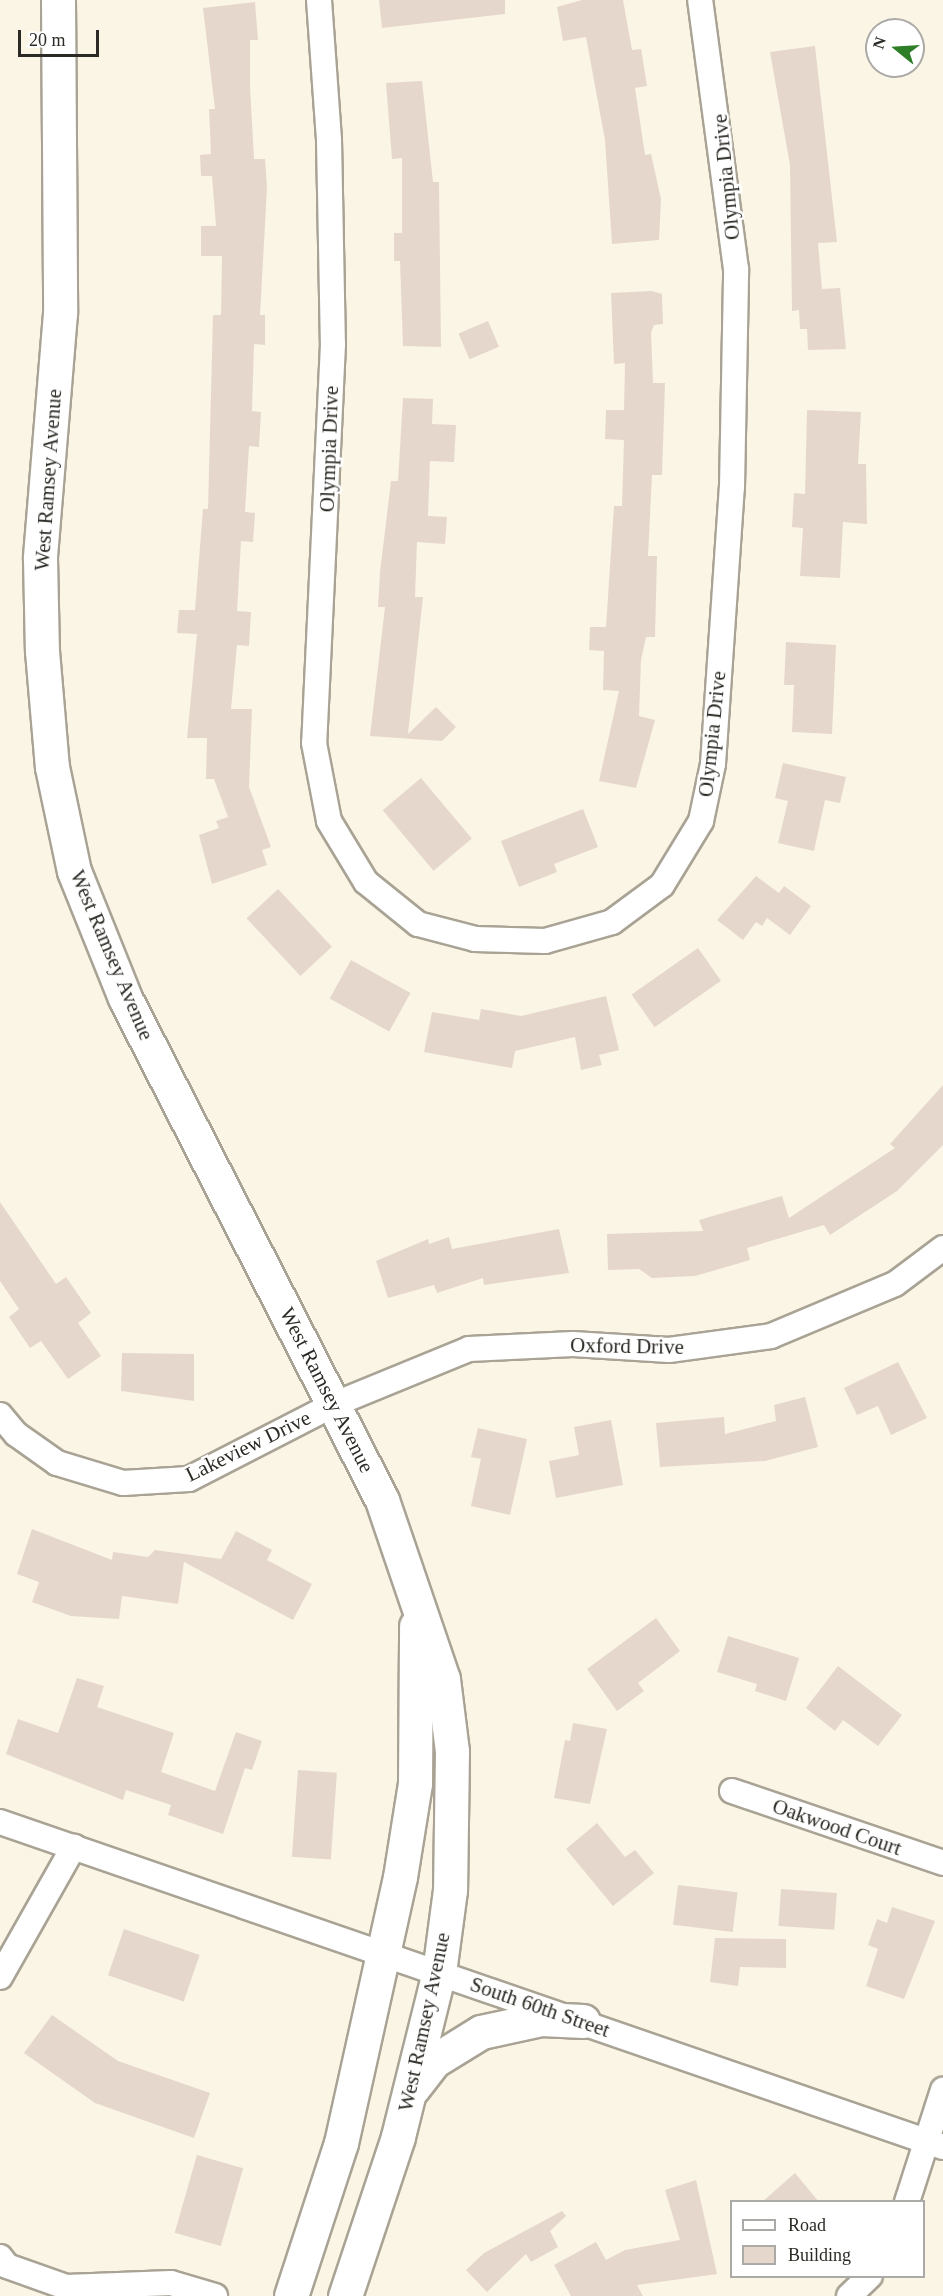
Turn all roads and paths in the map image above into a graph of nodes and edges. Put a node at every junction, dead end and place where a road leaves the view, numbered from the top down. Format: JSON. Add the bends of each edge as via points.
{"nodes":[{"id":1,"x":58,"y":0,"type":"edge"},
{"id":2,"x":319,"y":0,"type":"edge"},
{"id":3,"x":700,"y":0,"type":"edge"},
{"id":4,"x":943,"y":1248,"type":"edge"},
{"id":5,"x":335,"y":1404,"type":"junction"},
{"id":6,"x":0,"y":1415,"type":"edge"},
{"id":7,"x":417,"y":1600,"type":"junction"},
{"id":8,"x":732,"y":1791,"type":"dead end"},
{"id":9,"x":0,"y":1822,"type":"edge"},
{"id":10,"x":74,"y":1846,"type":"junction"},
{"id":11,"x":943,"y":1863,"type":"edge"},
{"id":12,"x":383,"y":1954,"type":"junction"},
{"id":13,"x":439,"y":1972,"type":"junction"},
{"id":14,"x":0,"y":1977,"type":"edge"},
{"id":15,"x":583,"y":2021,"type":"junction"},
{"id":16,"x":943,"y":2090,"type":"edge"},
{"id":17,"x":409,"y":2094,"type":"junction"},
{"id":18,"x":934,"y":2144,"type":"edge"},
{"id":19,"x":908,"y":2200,"type":"edge"},
{"id":20,"x":0,"y":2257,"type":"edge"},
{"id":21,"x":869,"y":2278,"type":"edge"},
{"id":22,"x":215,"y":2296,"type":"edge"},
{"id":23,"x":291,"y":2296,"type":"edge"},
{"id":24,"x":345,"y":2296,"type":"edge"},
{"id":25,"x":849,"y":2296,"type":"edge"}],
"edges":[{"from":1,"to":5,"type":"street","name":"West Ramsey Avenue","via":[[60,313],[40,558],[52,767],[74,872],[125,998]]},
{"from":2,"to":3,"type":"street","name":"Olympia Drive","via":[[329,140],[333,344],[314,743],[329,821],[366,882],[418,924],[475,939],[545,941],[612,922],[662,885],[701,822],[713,764],[732,487],[736,269]]},
{"from":4,"to":5,"type":"street","name":"Oxford Drive","via":[[895,1284],[771,1336],[669,1350],[573,1344],[469,1349]]},
{"from":5,"to":6,"type":"street","name":"Lakeview Drive","via":[[189,1479],[123,1483],[57,1463],[16,1434]]},
{"from":5,"to":7,"type":"street","name":"West Ramsey Avenue","via":[[382,1500]]},
{"from":7,"to":12,"type":"street","name":"West Ramsey Avenue","via":[[415,1783]]},
{"from":7,"to":13,"type":"street","name":"West Ramsey Avenue","via":[[443,1679],[452,1751],[450,1890]]},
{"from":8,"to":11,"type":"street","name":"Oakwood Court"},
{"from":9,"to":10,"type":"street","name":"South 60th Street"},
{"from":10,"to":12,"type":"street","name":"South 60th Street"},
{"from":10,"to":14,"type":"street"},
{"from":12,"to":13,"type":"street","name":"South 60th Street"},
{"from":12,"to":23,"type":"street","name":"West Ramsey Avenue","via":[[340,2143]]},
{"from":13,"to":15,"type":"street","name":"South 60th Street"},
{"from":13,"to":17,"type":"street","name":"West Ramsey Avenue"},
{"from":15,"to":17,"type":"street","via":[[542,2019],[481,2032],[434,2061]]},
{"from":15,"to":18,"type":"street","name":"South 60th Street"},
{"from":16,"to":18,"type":"street"},
{"from":17,"to":24,"type":"street","name":"West Ramsey Avenue"},
{"from":18,"to":19,"type":"street"},
{"from":20,"to":22,"type":"street","via":[[7,2266],[66,2287],[171,2283]]},
{"from":21,"to":25,"type":"street"}]}
